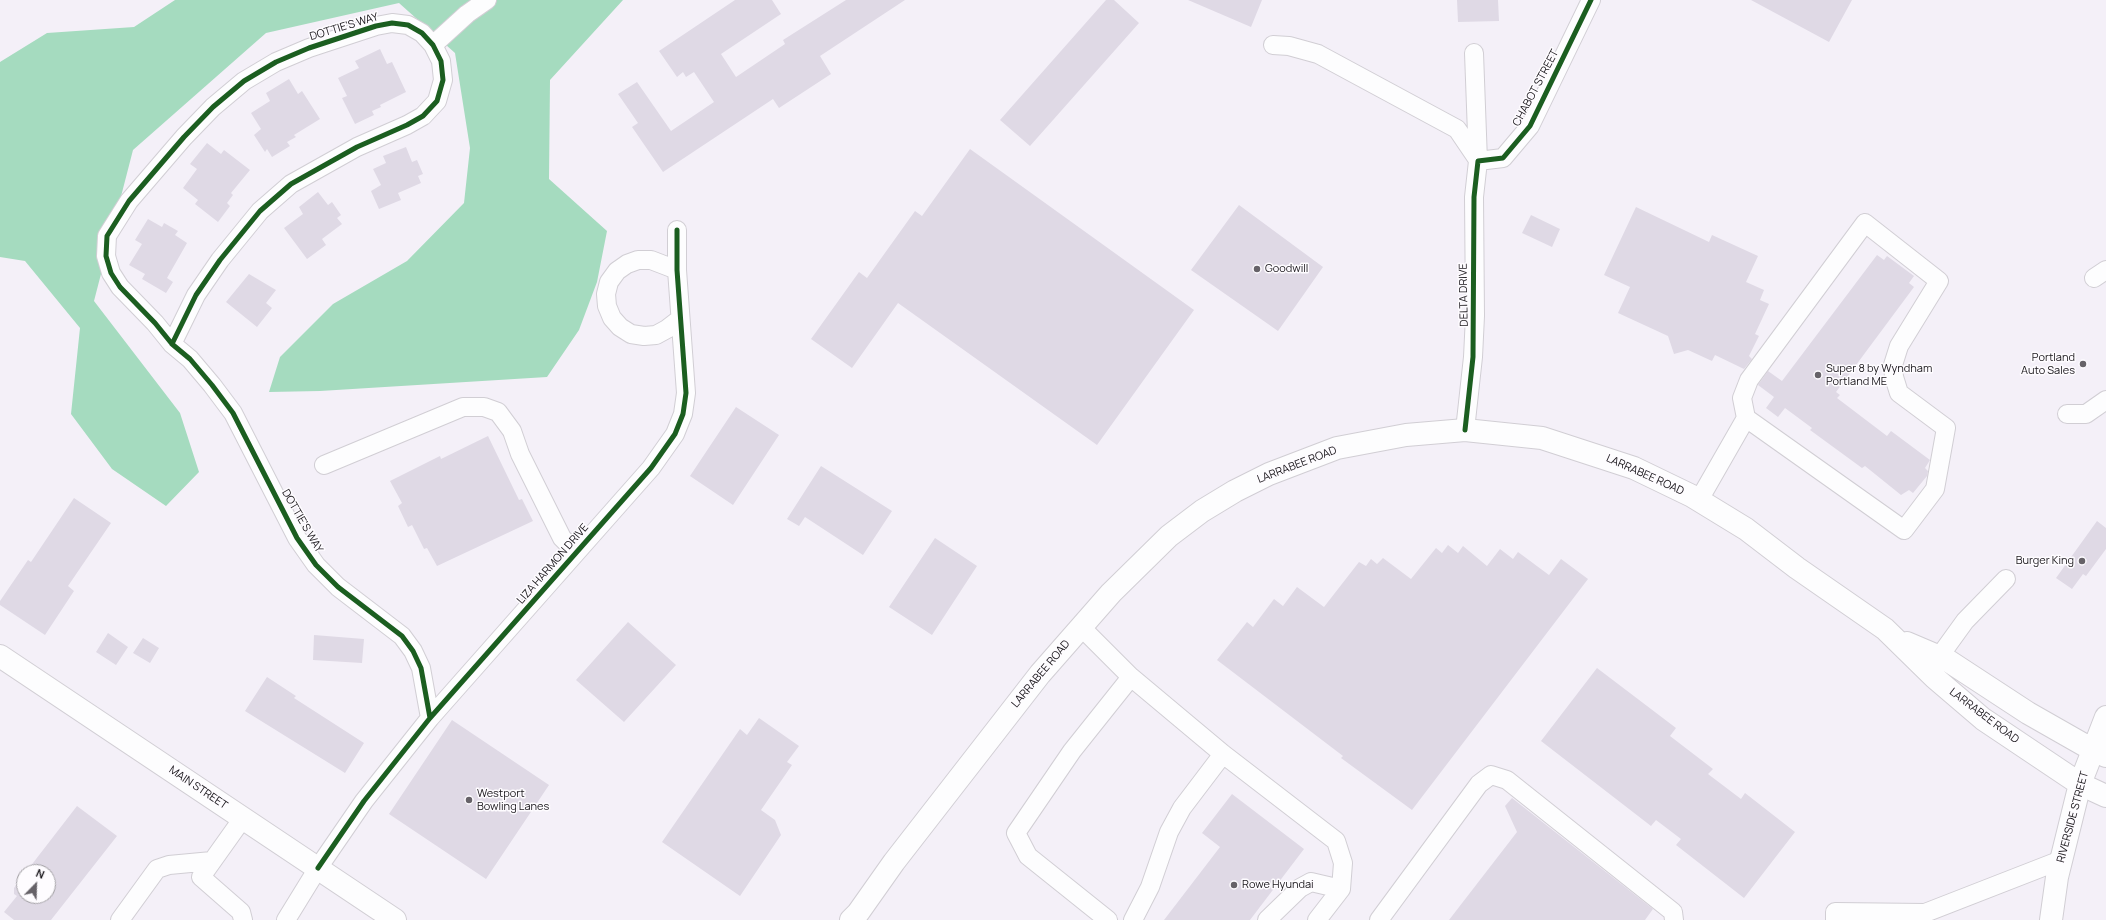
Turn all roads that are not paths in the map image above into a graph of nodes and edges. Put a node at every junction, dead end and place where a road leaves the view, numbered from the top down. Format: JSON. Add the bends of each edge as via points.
{"nodes":[{"id":1,"x":486,"y":0,"type":"edge"},
{"id":2,"x":1591,"y":0,"type":"edge"},
{"id":3,"x":433,"y":45,"type":"junction"},
{"id":4,"x":1273,"y":45,"type":"dead end"},
{"id":5,"x":1474,"y":53,"type":"dead end"},
{"id":6,"x":1478,"y":161,"type":"junction"},
{"id":7,"x":678,"y":230,"type":"dead end"},
{"id":8,"x":677,"y":270,"type":"junction"},
{"id":9,"x":680,"y":319,"type":"junction"},
{"id":10,"x":172,"y":344,"type":"junction"},
{"id":11,"x":2106,"y":400,"type":"edge"},
{"id":12,"x":2067,"y":414,"type":"dead end"},
{"id":13,"x":1746,"y":418,"type":"junction"},
{"id":14,"x":1465,"y":430,"type":"junction"},
{"id":15,"x":324,"y":465,"type":"dead end"},
{"id":16,"x":1698,"y":500,"type":"junction"},
{"id":17,"x":576,"y":552,"type":"junction"},
{"id":18,"x":2006,"y":579,"type":"dead end"},
{"id":19,"x":1081,"y":627,"type":"junction"},
{"id":20,"x":1896,"y":639,"type":"junction"},
{"id":21,"x":0,"y":656,"type":"edge"},
{"id":22,"x":1939,"y":657,"type":"junction"},
{"id":23,"x":1131,"y":677,"type":"junction"},
{"id":24,"x":2106,"y":717,"type":"edge"},
{"id":25,"x":430,"y":718,"type":"junction"},
{"id":26,"x":2100,"y":753,"type":"edge"},
{"id":27,"x":1223,"y":754,"type":"junction"},
{"id":28,"x":2080,"y":784,"type":"junction"},
{"id":29,"x":2106,"y":796,"type":"edge"},
{"id":30,"x":242,"y":818,"type":"junction"},
{"id":31,"x":2061,"y":860,"type":"junction"},
{"id":32,"x":212,"y":861,"type":"junction"},
{"id":33,"x":318,"y":868,"type":"junction"},
{"id":34,"x":1340,"y":889,"type":"junction"},
{"id":35,"x":855,"y":918,"type":"edge"},
{"id":36,"x":120,"y":920,"type":"edge"},
{"id":37,"x":244,"y":920,"type":"edge"},
{"id":38,"x":286,"y":920,"type":"edge"},
{"id":39,"x":395,"y":920,"type":"edge"},
{"id":40,"x":1108,"y":920,"type":"edge"},
{"id":41,"x":1133,"y":920,"type":"edge"},
{"id":42,"x":1267,"y":920,"type":"edge"},
{"id":43,"x":1316,"y":920,"type":"edge"},
{"id":44,"x":1379,"y":920,"type":"edge"},
{"id":45,"x":1674,"y":920,"type":"edge"},
{"id":46,"x":1835,"y":920,"type":"edge"},
{"id":47,"x":2051,"y":920,"type":"edge"}],
"edges":[{"from":1,"to":3,"type":"street"},
{"from":2,"to":6,"type":"street","name":"CHABOT STREET","via":[[1530,126],[1503,158]]},
{"from":3,"to":10,"type":"street","name":"DOTTIE'S WAY","via":[[440,61],[443,80],[437,101],[423,116],[291,184],[260,211],[220,260],[196,295]]},
{"from":3,"to":10,"type":"street","name":"DOTTIE'S WAY","via":[[422,33],[408,25],[392,23],[309,48],[276,62],[244,81],[213,107],[184,137],[118,217],[107,236],[106,256],[111,273],[120,287]]},
{"from":4,"to":6,"type":"street","via":[[1289,46],[1318,54],[1457,129]]},
{"from":5,"to":6,"type":"street","name":"DELTA DRIVE"},
{"from":6,"to":14,"type":"street","name":"DELTA DRIVE","via":[[1474,197],[1473,357]]},
{"from":7,"to":8,"type":"street","name":"LIZA HARMON DRIVE"},
{"from":8,"to":9,"type":"street","name":"LIZA HARMON DRIVE"},
{"from":8,"to":9,"type":"street","via":[[651,260],[638,260],[616,271],[606,294],[612,318],[631,334],[656,335]]},
{"from":9,"to":17,"type":"street","name":"LIZA HARMON DRIVE","via":[[686,393],[683,414],[675,434],[651,468]]},
{"from":10,"to":25,"type":"street","name":"DOTTIE'S WAY","via":[[212,384],[233,413],[298,538],[316,565],[338,587],[402,636],[413,651],[421,668]]},
{"from":11,"to":12,"type":"street","via":[[2086,414]]},
{"from":13,"to":13,"type":"street","via":[[1904,530],[1935,489],[1946,428],[1899,393],[1893,365],[1899,346],[1939,280],[1865,223],[1749,380],[1742,398]]},
{"from":13,"to":16,"type":"street"},
{"from":14,"to":16,"type":"main road","name":"LARRABEE ROAD","via":[[1516,434],[1549,440],[1634,468]]},
{"from":14,"to":19,"type":"main road","name":"LARRABEE ROAD","via":[[1406,435],[1337,448],[1269,474],[1235,491],[1202,511],[1169,536],[1111,593]]},
{"from":15,"to":17,"type":"street","via":[[463,407],[498,412],[512,431],[520,454],[562,538]]},
{"from":16,"to":20,"type":"main road","name":"LARRABEE ROAD","via":[[1746,530]]},
{"from":17,"to":25,"type":"street","name":"LIZA HARMON DRIVE"},
{"from":18,"to":22,"type":"street","via":[[1965,621]]},
{"from":19,"to":23,"type":"street"},
{"from":19,"to":35,"type":"main road","name":"LARRABEE ROAD","via":[[986,742]]},
{"from":20,"to":22,"type":"main road","name":"LARRABEE ROAD"},
{"from":20,"to":28,"type":"main road","name":"LARRABEE ROAD","via":[[1935,678],[1983,719]]},
{"from":21,"to":30,"type":"main road","name":"MAIN STREET"},
{"from":22,"to":26,"type":"main road","name":"LARRABEE ROAD","via":[[2028,713]]},
{"from":23,"to":27,"type":"street"},
{"from":23,"to":40,"type":"street","via":[[1072,751],[1016,833],[1028,856]]},
{"from":24,"to":26,"type":"main road","name":"RIVERSIDE STREET"},
{"from":25,"to":33,"type":"street","name":"LIZA HARMON DRIVE","via":[[364,802]]},
{"from":26,"to":28,"type":"main road","name":"RIVERSIDE STREET"},
{"from":27,"to":34,"type":"street","via":[[1336,841],[1343,863]]},
{"from":27,"to":41,"type":"street","via":[[1182,808],[1169,832],[1150,887]]},
{"from":28,"to":29,"type":"main road","name":"LARRABEE ROAD"},
{"from":28,"to":31,"type":"main road","name":"RIVERSIDE STREET"},
{"from":30,"to":32,"type":"street"},
{"from":30,"to":33,"type":"main road","name":"MAIN STREET"},
{"from":31,"to":46,"type":"street","via":[[1925,913],[1835,912]]},
{"from":31,"to":47,"type":"main road","name":"RIVERSIDE STREET"},
{"from":32,"to":36,"type":"street","via":[[169,865],[157,869]]},
{"from":32,"to":37,"type":"street","via":[[201,877],[241,912]]},
{"from":33,"to":38,"type":"street","name":"LIZA HARMON DRIVE"},
{"from":33,"to":39,"type":"main road","name":"MAIN STREET"},
{"from":34,"to":42,"type":"street","via":[[1311,882],[1300,888]]},
{"from":34,"to":43,"type":"street"},
{"from":44,"to":45,"type":"street","via":[[1479,784],[1491,776],[1507,780],[1673,912]]}]}
